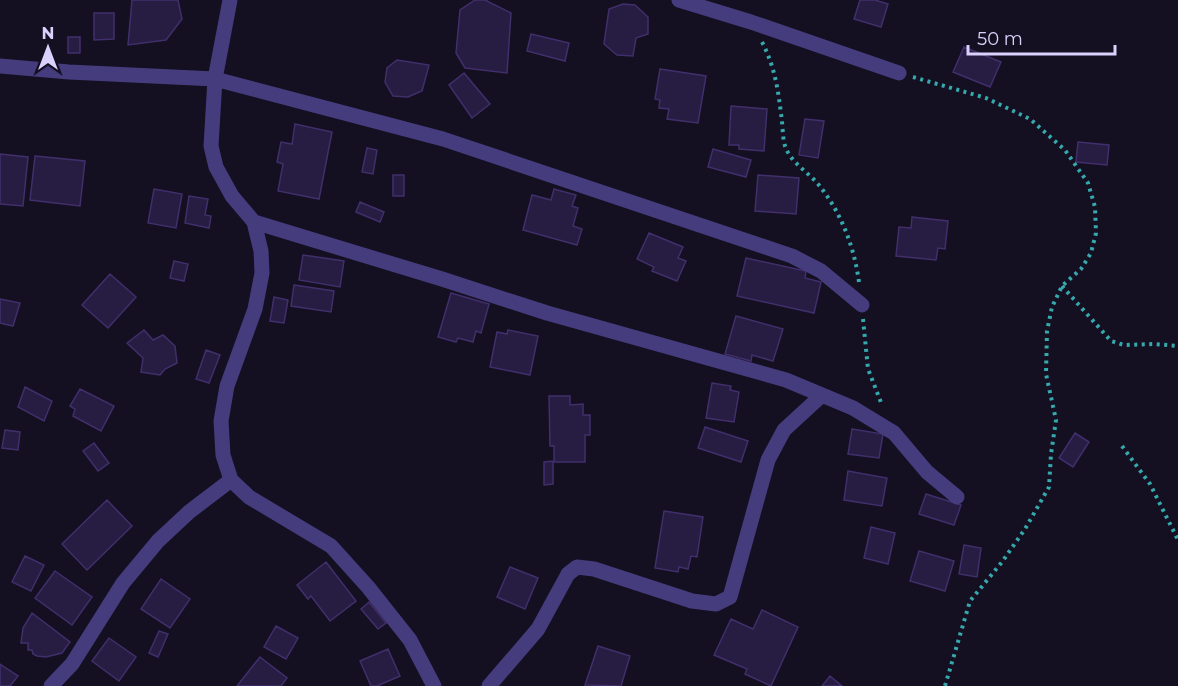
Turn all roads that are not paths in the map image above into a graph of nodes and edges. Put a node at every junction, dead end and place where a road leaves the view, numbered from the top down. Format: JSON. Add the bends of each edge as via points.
{"nodes":[{"id":1,"x":230,"y":0,"type":"edge"},
{"id":2,"x":679,"y":0,"type":"edge"},
{"id":3,"x":695,"y":2,"type":"edge"},
{"id":4,"x":0,"y":66,"type":"edge"},
{"id":5,"x":899,"y":73,"type":"road end"},
{"id":6,"x":215,"y":79,"type":"junction"},
{"id":7,"x":254,"y":222,"type":"junction"},
{"id":8,"x":862,"y":305,"type":"road end"},
{"id":9,"x":820,"y":396,"type":"junction"},
{"id":10,"x":231,"y":480,"type":"junction"},
{"id":11,"x":957,"y":497,"type":"dead end"},
{"id":12,"x":51,"y":686,"type":"edge"},
{"id":13,"x":434,"y":686,"type":"edge"},
{"id":14,"x":489,"y":686,"type":"edge"}],
"edges":[{"from":1,"to":6,"type":"street"},
{"from":2,"to":3,"type":"street"},
{"from":3,"to":5,"type":"street"},
{"from":4,"to":6,"type":"street"},
{"from":6,"to":7,"type":"street","via":[[211,146],[216,167]]},
{"from":6,"to":8,"type":"street","via":[[443,139],[727,233],[792,256],[821,272]]},
{"from":7,"to":9,"type":"street","via":[[547,313],[786,380]]},
{"from":7,"to":10,"type":"street","via":[[262,273],[255,309],[227,386],[221,421],[223,455]]},
{"from":9,"to":11,"type":"street","via":[[853,408],[894,433],[927,472]]},
{"from":9,"to":14,"type":"street","via":[[784,430],[768,460],[730,597],[716,604],[692,601],[577,567],[568,574],[538,629]]},
{"from":10,"to":12,"type":"street","via":[[158,541],[123,583],[72,664]]},
{"from":10,"to":13,"type":"street","via":[[249,497],[331,546],[410,640]]}]}
